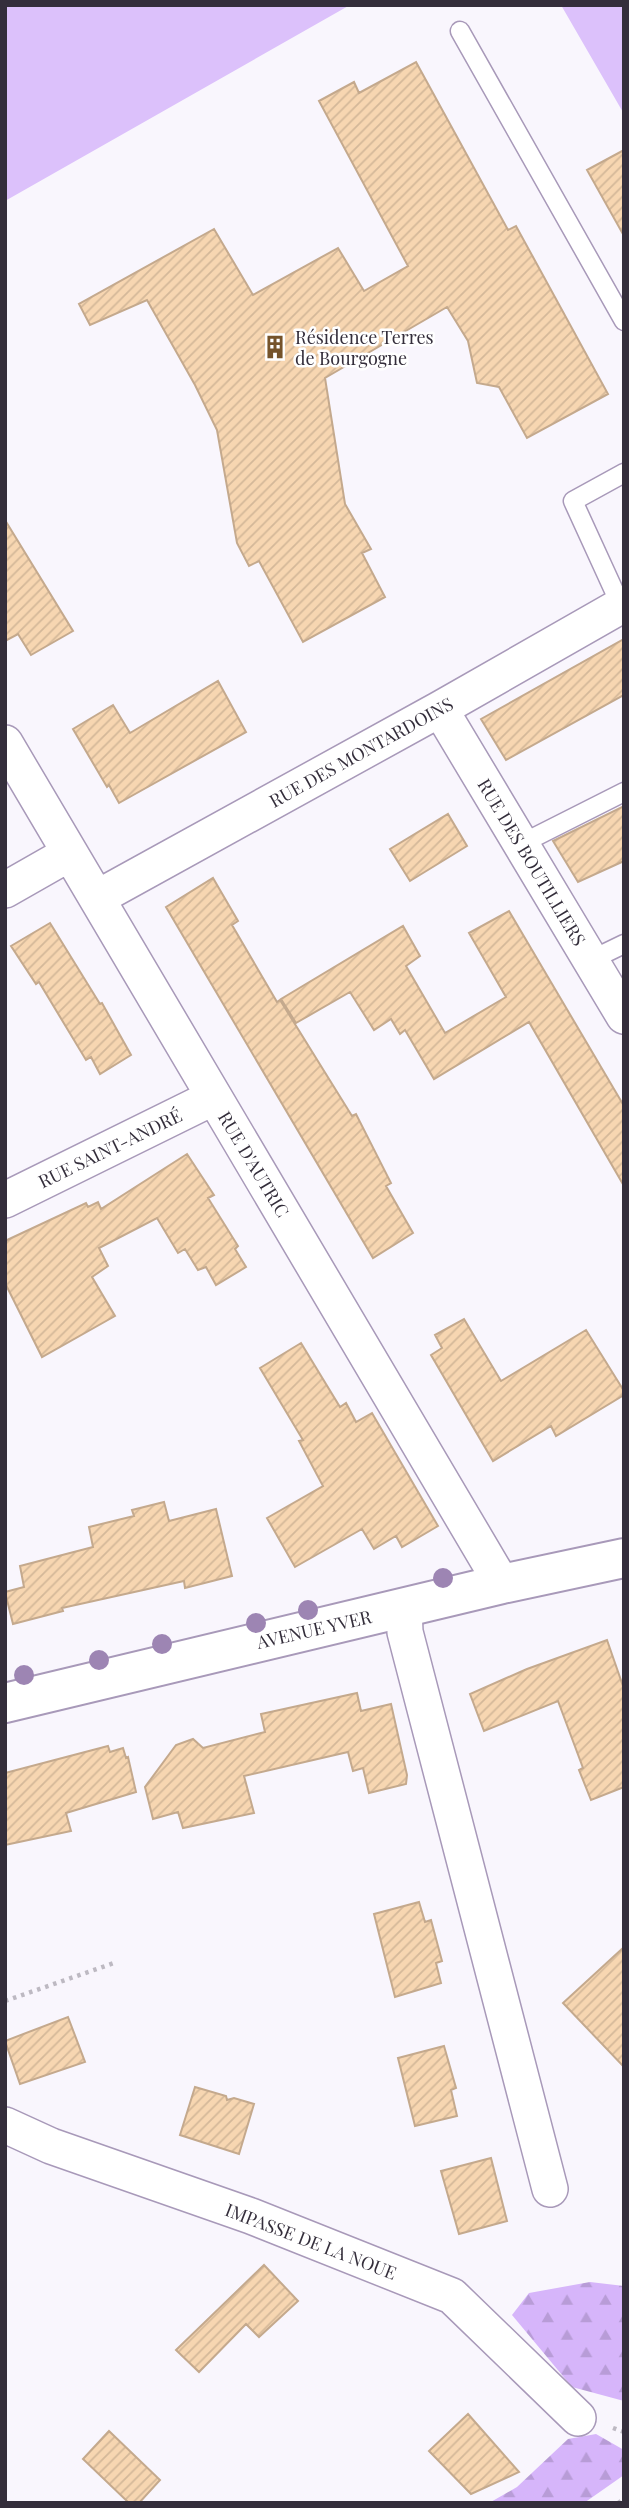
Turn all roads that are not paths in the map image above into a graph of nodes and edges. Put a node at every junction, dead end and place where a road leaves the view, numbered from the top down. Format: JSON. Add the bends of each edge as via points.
{"nodes":[{"id":1,"x":460,"y":32,"type":"dead end"},
{"id":2,"x":624,"y":321,"type":"edge"},
{"id":3,"x":624,"y":473,"type":"edge"},
{"id":4,"x":622,"y":605,"type":"edge"},
{"id":5,"x":440,"y":709,"type":"junction"},
{"id":6,"x":5,"y":743,"type":"edge"},
{"id":7,"x":624,"y":792,"type":"edge"},
{"id":8,"x":521,"y":844,"type":"junction"},
{"id":9,"x":70,"y":853,"type":"junction"},
{"id":10,"x":5,"y":890,"type":"edge"},
{"id":11,"x":97,"y":898,"type":"junction"},
{"id":12,"x":624,"y":944,"type":"edge"},
{"id":13,"x":591,"y":960,"type":"junction"},
{"id":14,"x":624,"y":1016,"type":"edge"},
{"id":15,"x":214,"y":1097,"type":"junction"},
{"id":16,"x":5,"y":1200,"type":"edge"},
{"id":17,"x":624,"y":1558,"type":"edge"},
{"id":18,"x":502,"y":1584,"type":"junction"},
{"id":19,"x":404,"y":1608,"type":"junction"},
{"id":20,"x":5,"y":1703,"type":"edge"},
{"id":21,"x":5,"y":2125,"type":"edge"},
{"id":22,"x":550,"y":2189,"type":"dead end"},
{"id":23,"x":578,"y":2418,"type":"dead end"}],
"edges":[{"from":1,"to":2,"type":"lane"},
{"from":3,"to":4,"type":"lane","via":[[573,500]]},
{"from":4,"to":5,"type":"street","name":"RUE DES MONTARDOINS"},
{"from":5,"to":8,"type":"street","name":"RUE DES BOUTILLIERS"},
{"from":5,"to":11,"type":"street","name":"RUE DES MONTARDOINS"},
{"from":6,"to":9,"type":"street","name":"RUE D'AUTRIC"},
{"from":7,"to":8,"type":"lane"},
{"from":8,"to":13,"type":"street","name":"RUE DES BOUTILLIERS"},
{"from":9,"to":10,"type":"street"},
{"from":9,"to":11,"type":"street","name":"RUE D'AUTRIC"},
{"from":11,"to":15,"type":"street","name":"RUE D'AUTRIC"},
{"from":12,"to":13,"type":"lane"},
{"from":13,"to":14,"type":"street","name":"RUE DES BOUTILLIERS"},
{"from":15,"to":16,"type":"street","name":"RUE SAINT-ANDRÉ"},
{"from":15,"to":18,"type":"street","name":"RUE D'AUTRIC"},
{"from":17,"to":18,"type":"main road","name":"AVENUE YVER"},
{"from":18,"to":19,"type":"main road","name":"AVENUE YVER"},
{"from":19,"to":20,"type":"main road","name":"AVENUE YVER"},
{"from":19,"to":22,"type":"street","via":[[405,1632]]},
{"from":21,"to":23,"type":"street","name":"IMPASSE DE LA NOUE","via":[[452,2296]]}]}
